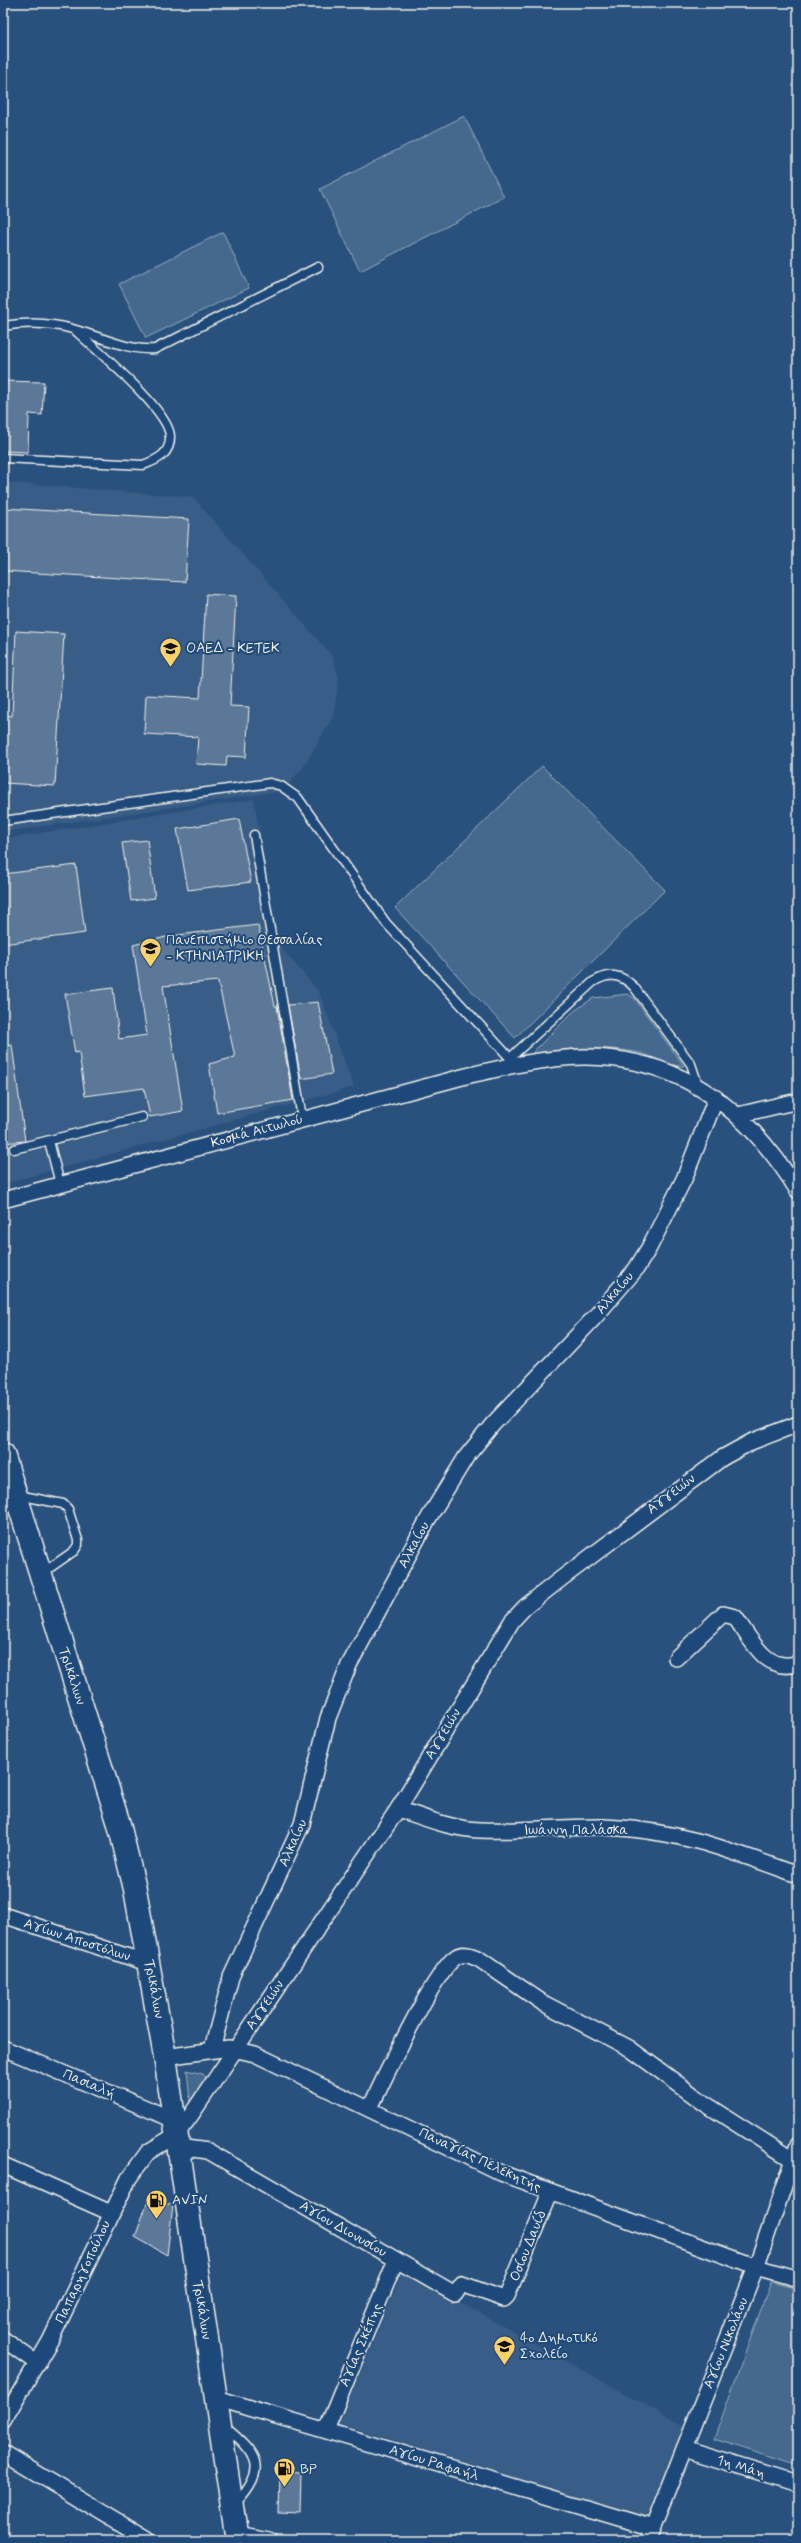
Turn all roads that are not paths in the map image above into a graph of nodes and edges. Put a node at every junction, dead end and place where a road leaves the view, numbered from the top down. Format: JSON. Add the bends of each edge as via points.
{"nodes":[{"id":1,"x":318,"y":267,"type":"dead end"},
{"id":2,"x":3,"y":326,"type":"edge"},
{"id":3,"x":74,"y":329,"type":"junction"},
{"id":4,"x":3,"y":458,"type":"edge"},
{"id":5,"x":3,"y":822,"type":"edge"},
{"id":6,"x":254,"y":835,"type":"dead end"},
{"id":7,"x":510,"y":1062,"type":"junction"},
{"id":8,"x":699,"y":1088,"type":"junction"},
{"id":9,"x":716,"y":1098,"type":"junction"},
{"id":10,"x":798,"y":1101,"type":"edge"},
{"id":11,"x":738,"y":1115,"type":"junction"},
{"id":12,"x":142,"y":1117,"type":"dead end"},
{"id":13,"x":302,"y":1118,"type":"junction"},
{"id":14,"x":49,"y":1141,"type":"junction"},
{"id":15,"x":14,"y":1149,"type":"dead end"},
{"id":16,"x":60,"y":1184,"type":"junction"},
{"id":17,"x":798,"y":1191,"type":"edge"},
{"id":18,"x":3,"y":1200,"type":"edge"},
{"id":19,"x":798,"y":1424,"type":"edge"},
{"id":20,"x":3,"y":1454,"type":"edge"},
{"id":21,"x":17,"y":1495,"type":"junction"},
{"id":22,"x":40,"y":1575,"type":"junction"},
{"id":23,"x":676,"y":1658,"type":"dead end"},
{"id":24,"x":798,"y":1663,"type":"edge"},
{"id":25,"x":398,"y":1809,"type":"junction"},
{"id":26,"x":798,"y":1875,"type":"edge"},
{"id":27,"x":3,"y":1915,"type":"edge"},
{"id":28,"x":150,"y":1964,"type":"junction"},
{"id":29,"x":3,"y":2048,"type":"edge"},
{"id":30,"x":212,"y":2049,"type":"junction"},
{"id":31,"x":236,"y":2049,"type":"junction"},
{"id":32,"x":165,"y":2057,"type":"junction"},
{"id":33,"x":370,"y":2108,"type":"junction"},
{"id":34,"x":176,"y":2134,"type":"junction"},
{"id":35,"x":798,"y":2145,"type":"edge"},
{"id":36,"x":793,"y":2160,"type":"junction"},
{"id":37,"x":3,"y":2165,"type":"edge"},
{"id":38,"x":550,"y":2193,"type":"junction"},
{"id":39,"x":111,"y":2213,"type":"junction"},
{"id":40,"x":396,"y":2260,"type":"junction"},
{"id":41,"x":756,"y":2267,"type":"junction"},
{"id":42,"x":798,"y":2279,"type":"edge"},
{"id":43,"x":504,"y":2299,"type":"joint"},
{"id":44,"x":3,"y":2339,"type":"edge"},
{"id":45,"x":38,"y":2364,"type":"junction"},
{"id":46,"x":216,"y":2398,"type":"junction"},
{"id":47,"x":3,"y":2421,"type":"edge"},
{"id":48,"x":219,"y":2422,"type":"junction"},
{"id":49,"x":326,"y":2430,"type":"junction"},
{"id":50,"x":684,"y":2449,"type":"junction"},
{"id":51,"x":3,"y":2453,"type":"edge"},
{"id":52,"x":798,"y":2484,"type":"edge"},
{"id":53,"x":232,"y":2508,"type":"junction"},
{"id":54,"x":651,"y":2534,"type":"edge"},
{"id":55,"x":236,"y":2537,"type":"edge"},
{"id":56,"x":148,"y":2540,"type":"edge"},
{"id":57,"x":269,"y":2540,"type":"edge"}],
"edges":[{"from":1,"to":3,"type":"lane","via":[[156,349],[134,347]]},
{"from":2,"to":3,"type":"lane","via":[[38,324]]},
{"from":3,"to":4,"type":"lane","via":[[140,391],[165,423],[170,436],[168,448],[162,457],[143,465]]},
{"from":5,"to":7,"type":"lane","via":[[270,784],[281,786],[298,798],[386,923]]},
{"from":6,"to":13,"type":"lane"},
{"from":7,"to":8,"type":"street","via":[[584,1057],[633,1062],[658,1067]]},
{"from":7,"to":8,"type":"lane","via":[[593,982],[603,976],[614,975],[626,978],[634,987],[691,1064]]},
{"from":7,"to":13,"type":"street","name":"Κοσμά Αιτωλού"},
{"from":8,"to":9,"type":"street"},
{"from":9,"to":11,"type":"street"},
{"from":9,"to":30,"type":"street","name":"Αλκαίου","via":[[684,1179],[636,1269],[594,1318],[498,1418],[466,1457],[428,1519],[349,1665],[328,1718],[302,1824],[231,1977]]},
{"from":10,"to":11,"type":"street"},
{"from":11,"to":17,"type":"street","via":[[767,1147]]},
{"from":12,"to":14,"type":"lane"},
{"from":13,"to":16,"type":"street","name":"Κοσμά Αιτωλού"},
{"from":14,"to":15,"type":"lane"},
{"from":14,"to":16,"type":"lane"},
{"from":16,"to":18,"type":"street","name":"Κοσμά Αιτωλού"},
{"from":19,"to":25,"type":"street","name":"Αγγειών","via":[[751,1442],[722,1458],[525,1607],[507,1628]]},
{"from":20,"to":21,"type":"main road","name":"Τρικάλων"},
{"from":21,"to":22,"type":"main road","name":"Τρικάλων"},
{"from":21,"to":22,"type":"lane","via":[[63,1504],[68,1509],[78,1540],[74,1551]]},
{"from":22,"to":28,"type":"main road","name":"Τρικάλων","via":[[119,1824],[132,1871]]},
{"from":23,"to":24,"type":"street","via":[[723,1614],[729,1613],[766,1658],[776,1665],[789,1666]]},
{"from":25,"to":26,"type":"street","name":"Ιωάννη Παλάσκα","via":[[446,1826],[479,1830],[605,1827],[676,1834],[724,1847]]},
{"from":25,"to":31,"type":"street","name":"Αγγειών"},
{"from":27,"to":28,"type":"street","name":"Αγίων Αποστόλων"},
{"from":28,"to":32,"type":"main road","name":"Τρικάλων"},
{"from":29,"to":34,"type":"street","name":"Πασιαλή"},
{"from":30,"to":31,"type":"street","name":"Παναγίας Πελεκητής"},
{"from":30,"to":32,"type":"street","name":"Παναγίας Πελεκητής"},
{"from":31,"to":33,"type":"street","name":"Παναγίας Πελεκητής","via":[[274,2061]]},
{"from":31,"to":34,"type":"street","name":"Αγγειών"},
{"from":32,"to":34,"type":"main road","name":"Τρικάλων"},
{"from":33,"to":36,"type":"street","via":[[431,1990],[456,1957],[463,1954],[479,1960],[576,2022],[628,2048],[704,2103]]},
{"from":33,"to":38,"type":"street","name":"Παναγίας Πελεκητής","via":[[502,2173]]},
{"from":34,"to":39,"type":"street","name":"Παπαρηγοπούλου","via":[[152,2148],[143,2157]]},
{"from":34,"to":40,"type":"street","name":"Αγίου Διονυσίου"},
{"from":34,"to":46,"type":"main road","name":"Τρικάλων"},
{"from":35,"to":36,"type":"street","name":"Αγίου Νικολάου"},
{"from":36,"to":41,"type":"street","name":"Αγίου Νικολάου"},
{"from":37,"to":39,"type":"street"},
{"from":38,"to":41,"type":"street","name":"Παναγίας Πελεκητής"},
{"from":38,"to":43,"type":"street","name":"Οσίου Δαυίδ"},
{"from":39,"to":45,"type":"street","name":"Παπαρηγοπούλου"},
{"from":40,"to":43,"type":"street","name":"Αγίου Διονυσίου","via":[[455,2294],[462,2284]]},
{"from":40,"to":49,"type":"street","name":"Αγίας Σκέπης"},
{"from":41,"to":42,"type":"street","name":"Παναγίας Πελεκητής"},
{"from":41,"to":50,"type":"street","name":"Αγίου Νικολάου"},
{"from":44,"to":45,"type":"street"},
{"from":45,"to":47,"type":"street","name":"Παπαρηγοπούλου"},
{"from":46,"to":48,"type":"main road","name":"Τρικάλων"},
{"from":46,"to":49,"type":"street","name":"Αγίου Ραφαήλ"},
{"from":48,"to":53,"type":"main road","name":"Τρικάλων"},
{"from":48,"to":53,"type":"lane","via":[[248,2446],[253,2454],[254,2482]]},
{"from":49,"to":54,"type":"street","name":"Αγίου Ραφαήλ"},
{"from":50,"to":52,"type":"street","name":"1η Μάη"},
{"from":50,"to":54,"type":"street","name":"Αγίου Νικολάου"},
{"from":51,"to":56,"type":"street"},
{"from":53,"to":55,"type":"main road","name":"Τρικάλων"},
{"from":55,"to":57,"type":"street"}]}
